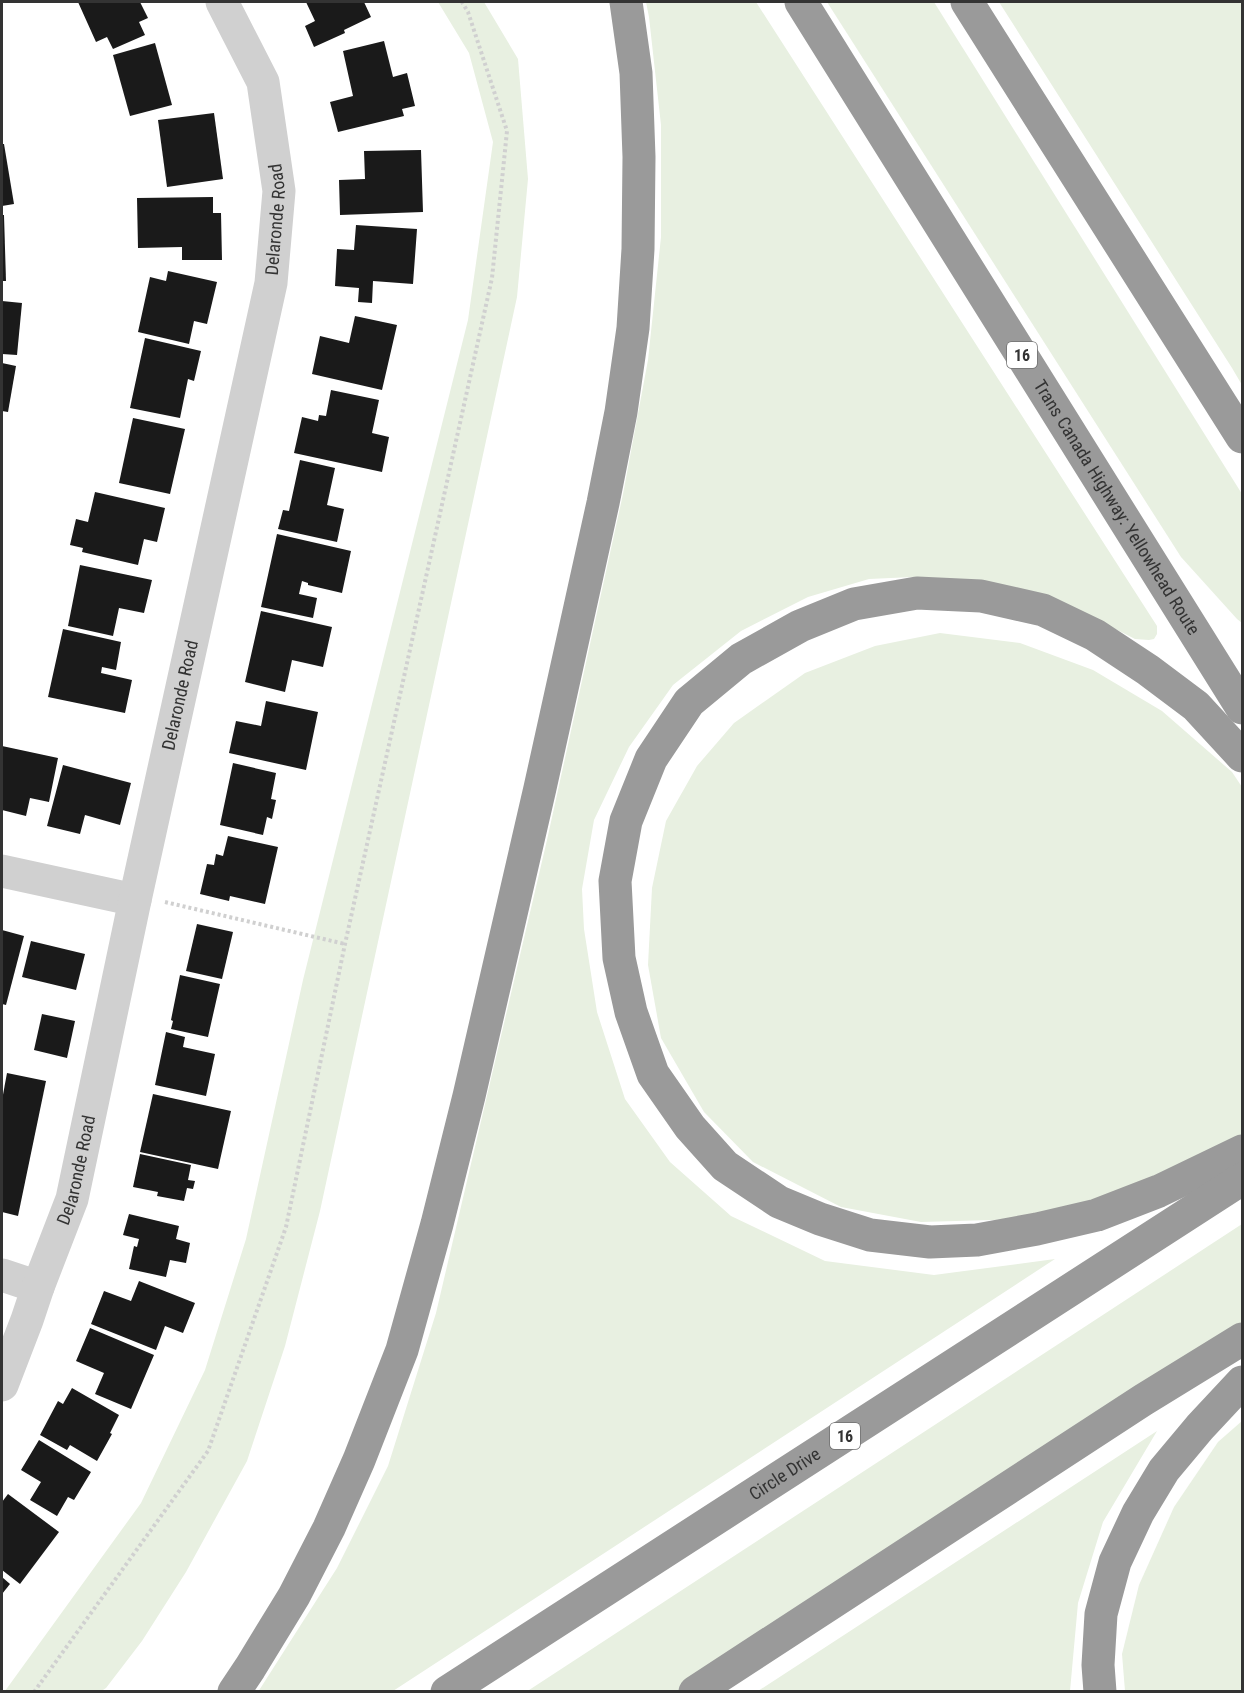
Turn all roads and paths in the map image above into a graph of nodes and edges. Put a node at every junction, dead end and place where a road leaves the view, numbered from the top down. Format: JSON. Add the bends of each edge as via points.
{"nodes":[{"id":1,"x":222,"y":2,"type":"edge"},
{"id":2,"x":462,"y":2,"type":"edge"},
{"id":3,"x":626,"y":2,"type":"edge"},
{"id":4,"x":801,"y":2,"type":"edge"},
{"id":5,"x":966,"y":2,"type":"edge"},
{"id":6,"x":1242,"y":437,"type":"edge"},
{"id":7,"x":1242,"y":708,"type":"edge"},
{"id":8,"x":1242,"y":756,"type":"edge"},
{"id":9,"x":2,"y":872,"type":"edge"},
{"id":10,"x":151,"y":901,"type":"junction"},
{"id":11,"x":345,"y":945,"type":"junction"},
{"id":12,"x":1242,"y":1151,"type":"edge"},
{"id":13,"x":1242,"y":1179,"type":"edge"},
{"id":14,"x":2,"y":1275,"type":"edge"},
{"id":15,"x":38,"y":1287,"type":"junction"},
{"id":16,"x":1242,"y":1339,"type":"edge"},
{"id":17,"x":1242,"y":1382,"type":"edge"},
{"id":18,"x":2,"y":1385,"type":"edge"},
{"id":19,"x":34,"y":1692,"type":"edge"},
{"id":20,"x":234,"y":1692,"type":"edge"},
{"id":21,"x":447,"y":1692,"type":"edge"},
{"id":22,"x":695,"y":1692,"type":"edge"},
{"id":23,"x":1100,"y":1692,"type":"edge"}],
"edges":[{"from":1,"to":10,"type":"street","name":"Delaronde Road","via":[[263,82],[279,191],[271,283]]},
{"from":2,"to":11,"type":"path","via":[[507,131],[492,278]]},
{"from":3,"to":20,"type":"highway","via":[[636,73],[638,249],[633,328],[621,412],[469,1096],[402,1350],[330,1528],[294,1596]]},
{"from":4,"to":7,"type":"highway","name":"Trans Canada Highway: Yellowhead Route","number":"16"},
{"from":5,"to":6,"type":"highway"},
{"from":8,"to":12,"type":"highway","via":[[1196,706],[1148,670],[1095,635],[1043,610],[981,596],[917,593],[854,604],[800,626],[741,659],[689,702],[651,759],[626,821],[615,881],[619,958],[631,1012],[653,1074],[690,1127],[725,1166],[779,1202],[870,1235],[930,1242],[977,1239],[1097,1215],[1159,1191]]},
{"from":9,"to":10,"type":"street"},
{"from":10,"to":11,"type":"path"},
{"from":10,"to":15,"type":"street","name":"Delaronde Road","via":[[72,1199]]},
{"from":11,"to":19,"type":"path","via":[[286,1227],[208,1451]]},
{"from":13,"to":21,"type":"highway","name":"Circle Drive","number":"16"},
{"from":14,"to":15,"type":"street"},
{"from":15,"to":18,"type":"street","name":"Delaronde Road"},
{"from":16,"to":22,"type":"highway"},
{"from":17,"to":23,"type":"highway","via":[[1164,1470],[1115,1562],[1101,1614]]}]}
